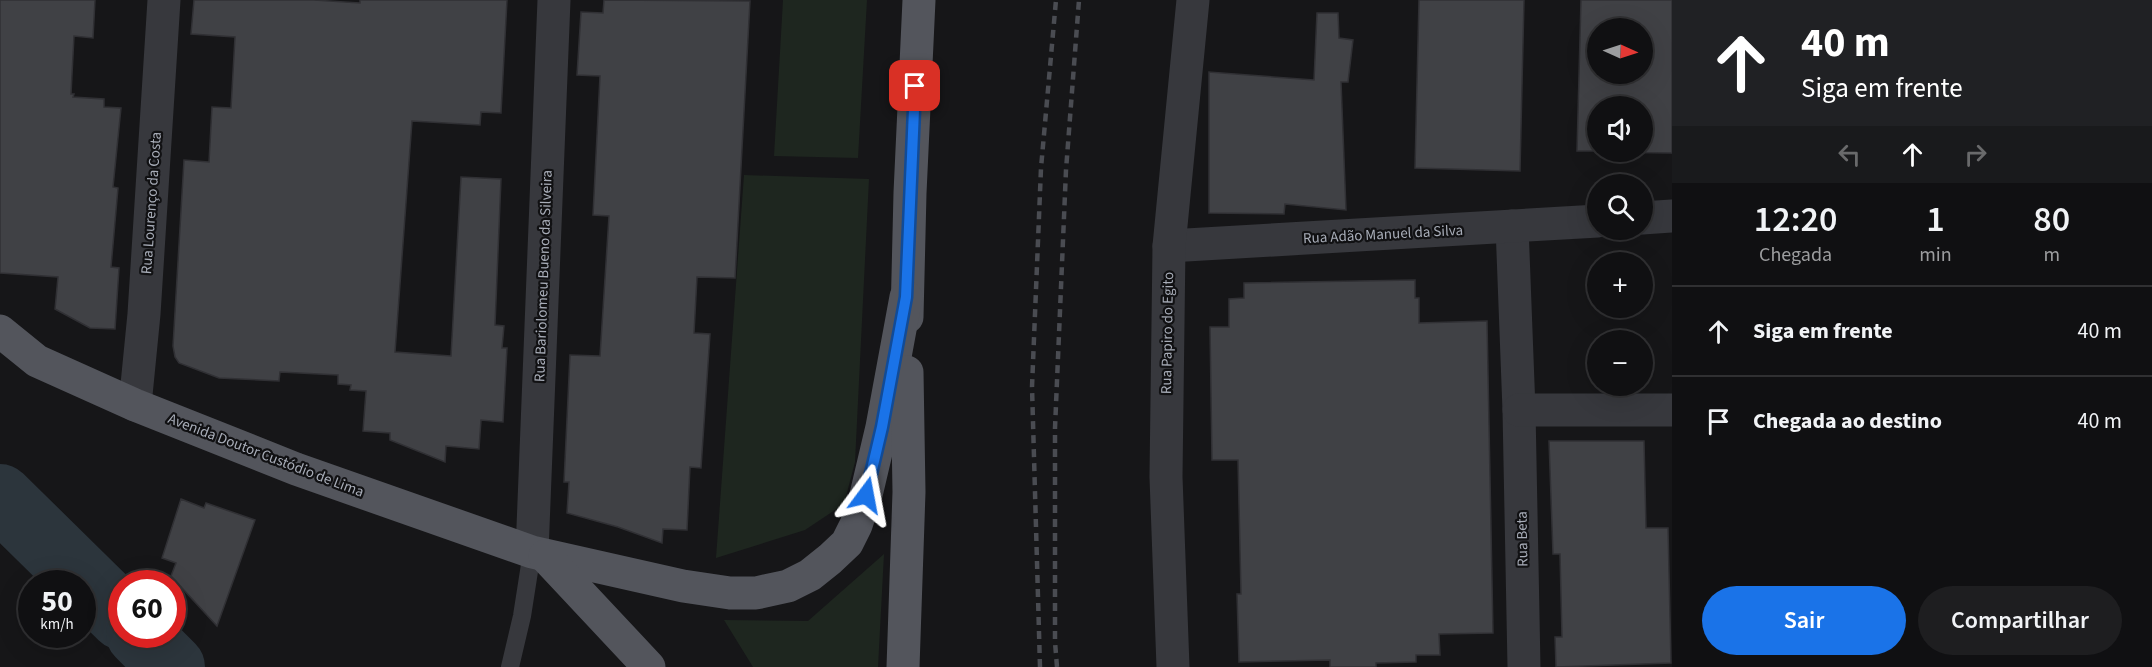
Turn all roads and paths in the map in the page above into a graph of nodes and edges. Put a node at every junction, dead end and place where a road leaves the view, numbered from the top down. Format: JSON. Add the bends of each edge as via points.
{"nodes":[{"id":1,"x":164,"y":0,"type":"edge"},
{"id":2,"x":554,"y":0,"type":"edge"},
{"id":3,"x":919,"y":0,"type":"edge"},
{"id":4,"x":1193,"y":0,"type":"edge"},
{"id":5,"x":1672,"y":216,"type":"edge"},
{"id":6,"x":1653,"y":217,"type":"edge"},
{"id":7,"x":1587,"y":222,"type":"edge"},
{"id":8,"x":1512,"y":226,"type":"junction"},
{"id":9,"x":1169,"y":246,"type":"junction"},
{"id":10,"x":906,"y":297,"type":"junction"},
{"id":11,"x":0,"y":331,"type":"edge"},
{"id":12,"x":135,"y":405,"type":"junction"},
{"id":13,"x":1520,"y":410,"type":"junction"},
{"id":14,"x":1672,"y":410,"type":"edge"},
{"id":15,"x":538,"y":554,"type":"junction"},
{"id":16,"x":510,"y":667,"type":"edge"},
{"id":17,"x":649,"y":667,"type":"edge"},
{"id":18,"x":903,"y":667,"type":"edge"},
{"id":19,"x":1173,"y":667,"type":"edge"},
{"id":20,"x":1524,"y":667,"type":"edge"}],
"edges":[{"from":1,"to":12,"type":"street","name":"Rua Lourenço da Costa"},
{"from":2,"to":15,"type":"street","name":"Rua Bariolomeu Bueno da Silveira"},
{"from":3,"to":10,"type":"main road"},
{"from":4,"to":9,"type":"street","name":"Rua Papiro do Egito"},
{"from":5,"to":6,"type":"street"},
{"from":7,"to":8,"type":"street","name":"Rua Adão Manuel da Silva"},
{"from":8,"to":9,"type":"street","name":"Rua Adão Manuel da Silva"},
{"from":8,"to":13,"type":"street","name":"Rua Beta"},
{"from":9,"to":19,"type":"street","name":"Rua Papiro do Egito","via":[[1166,477]]},
{"from":10,"to":15,"type":"main road","name":"Avenida Doutor Custódio de Lima","via":[[863,505],[847,543],[810,575],[775,589],[730,593]]},
{"from":10,"to":18,"type":"main road","via":[[909,492]]},
{"from":11,"to":12,"type":"main road","name":"Avenida Doutor Custódio de Lima","via":[[38,361]]},
{"from":12,"to":15,"type":"main road","name":"Avenida Doutor Custódio de Lima","via":[[296,469]]},
{"from":13,"to":14,"type":"street"},
{"from":13,"to":20,"type":"street","name":"Rua Beta"},
{"from":15,"to":16,"type":"lane"},
{"from":15,"to":17,"type":"main road"}]}
